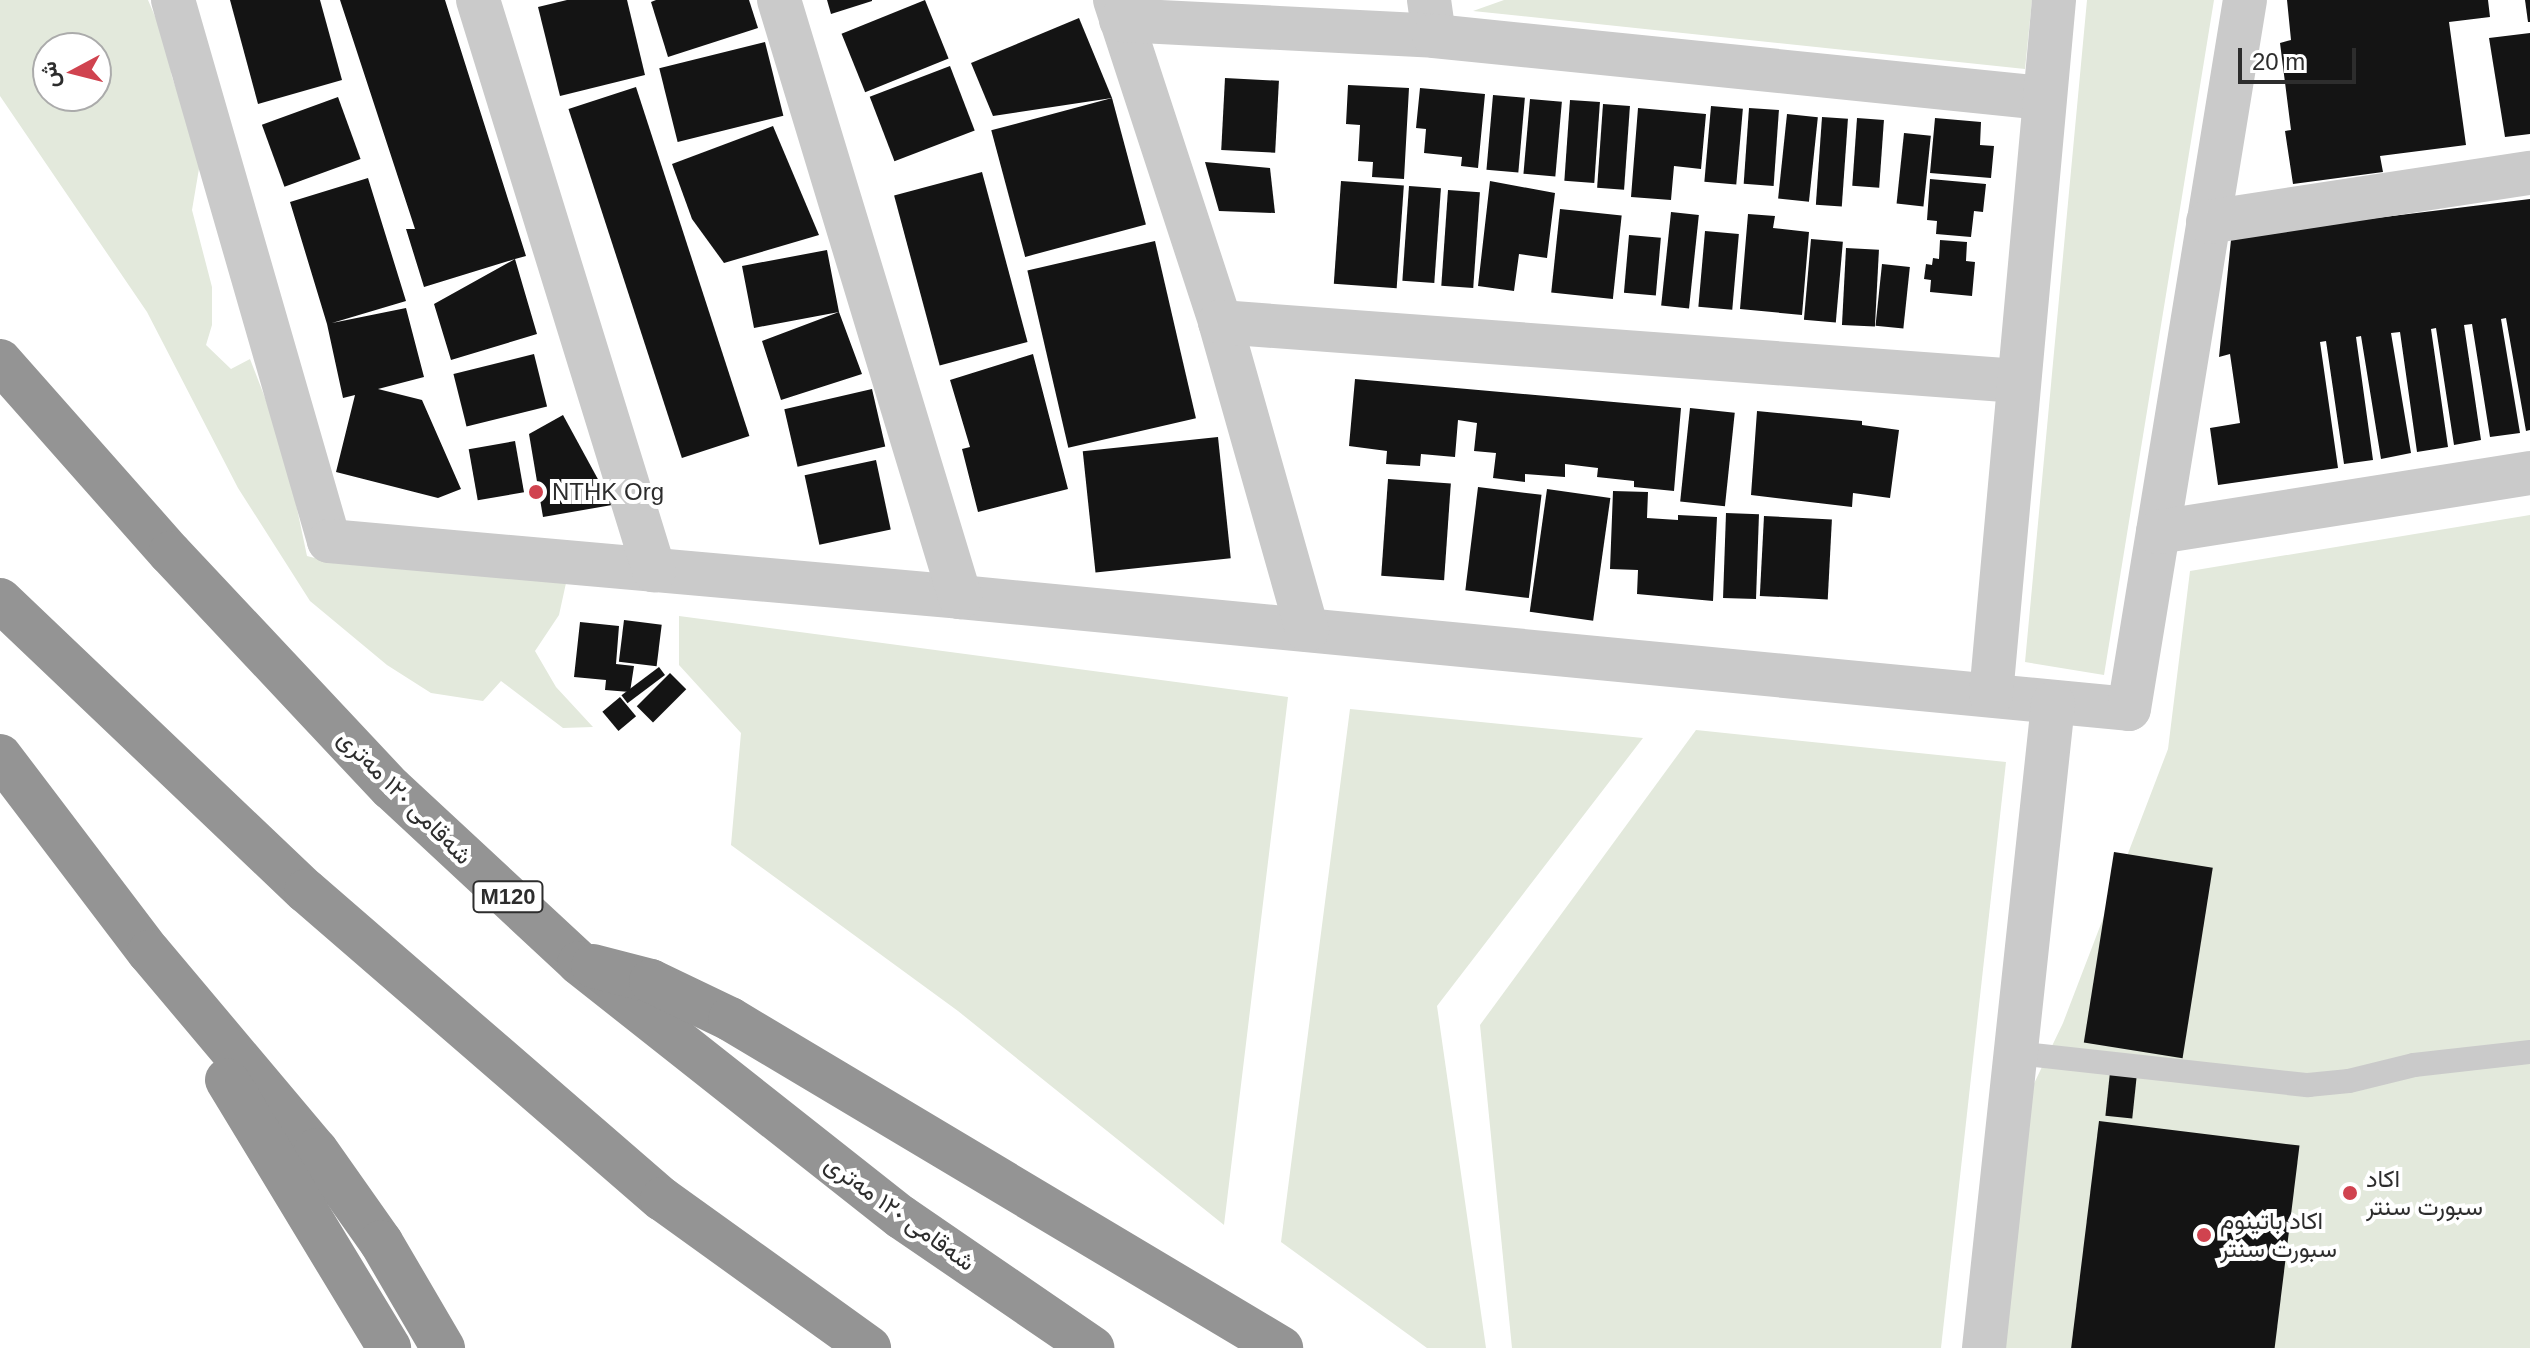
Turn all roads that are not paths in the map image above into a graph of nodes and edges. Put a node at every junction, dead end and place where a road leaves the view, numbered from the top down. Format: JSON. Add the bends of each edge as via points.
{"nodes":[{"id":1,"x":173,"y":0,"type":"edge"},
{"id":2,"x":478,"y":0,"type":"edge"},
{"id":3,"x":779,"y":0,"type":"edge"},
{"id":4,"x":2054,"y":0,"type":"edge"},
{"id":5,"x":2245,"y":0,"type":"edge"},
{"id":6,"x":1118,"y":10,"type":"edge"},
{"id":7,"x":1432,"y":18,"type":"edge"},
{"id":8,"x":2043,"y":98,"type":"junction"},
{"id":9,"x":2530,"y":173,"type":"edge"},
{"id":10,"x":2208,"y":222,"type":"junction"},
{"id":11,"x":1220,"y":322,"type":"junction"},
{"id":12,"x":0,"y":361,"type":"edge"},
{"id":13,"x":2018,"y":381,"type":"junction"},
{"id":14,"x":2530,"y":473,"type":"edge"},
{"id":15,"x":2158,"y":532,"type":"junction"},
{"id":16,"x":654,"y":570,"type":"junction"},
{"id":17,"x":960,"y":597,"type":"junction"},
{"id":18,"x":0,"y":600,"type":"edge"},
{"id":19,"x":1307,"y":630,"type":"junction"},
{"id":20,"x":1991,"y":695,"type":"junction"},
{"id":21,"x":2053,"y":704,"type":"junction"},
{"id":22,"x":0,"y":756,"type":"edge"},
{"id":23,"x":149,"y":952,"type":"junction"},
{"id":24,"x":579,"y":963,"type":"junction"},
{"id":25,"x":2530,"y":1052,"type":"edge"},
{"id":26,"x":2016,"y":1053,"type":"junction"},
{"id":27,"x":389,"y":1348,"type":"edge"},
{"id":28,"x":443,"y":1348,"type":"edge"},
{"id":29,"x":869,"y":1348,"type":"edge"},
{"id":30,"x":1092,"y":1348,"type":"edge"},
{"id":31,"x":1281,"y":1348,"type":"edge"},
{"id":32,"x":1984,"y":1348,"type":"edge"}],
"edges":[{"from":1,"to":16,"type":"street","via":[[329,541]]},
{"from":2,"to":16,"type":"street"},
{"from":3,"to":17,"type":"street"},
{"from":4,"to":8,"type":"street"},
{"from":5,"to":10,"type":"street"},
{"from":6,"to":7,"type":"street"},
{"from":6,"to":11,"type":"street"},
{"from":7,"to":8,"type":"street"},
{"from":8,"to":13,"type":"street"},
{"from":9,"to":10,"type":"street"},
{"from":10,"to":15,"type":"street"},
{"from":11,"to":13,"type":"street"},
{"from":11,"to":19,"type":"street"},
{"from":12,"to":24,"type":"highway","name":"شەقامی ١٢٠ مەتری","number":"M120","via":[[170,553],[391,788]]},
{"from":13,"to":20,"type":"street"},
{"from":14,"to":15,"type":"street"},
{"from":15,"to":21,"type":"street","via":[[2129,709]]},
{"from":16,"to":17,"type":"street"},
{"from":17,"to":19,"type":"street"},
{"from":18,"to":29,"type":"highway","via":[[306,891],[662,1199]]},
{"from":19,"to":20,"type":"street"},
{"from":20,"to":21,"type":"street"},
{"from":21,"to":26,"type":"street"},
{"from":22,"to":23,"type":"highway"},
{"from":23,"to":27,"type":"highway"},
{"from":23,"to":28,"type":"highway","via":[[316,1150],[381,1242]]},
{"from":24,"to":30,"type":"highway","name":"شەقامی ١٢٠ مەتری","number":"M120","via":[[901,1217]]},
{"from":24,"to":31,"type":"highway","via":[[651,981],[691,998]]},
{"from":25,"to":26,"type":"lane","via":[[2414,1065],[2308,1085]]},
{"from":26,"to":32,"type":"street"}]}
